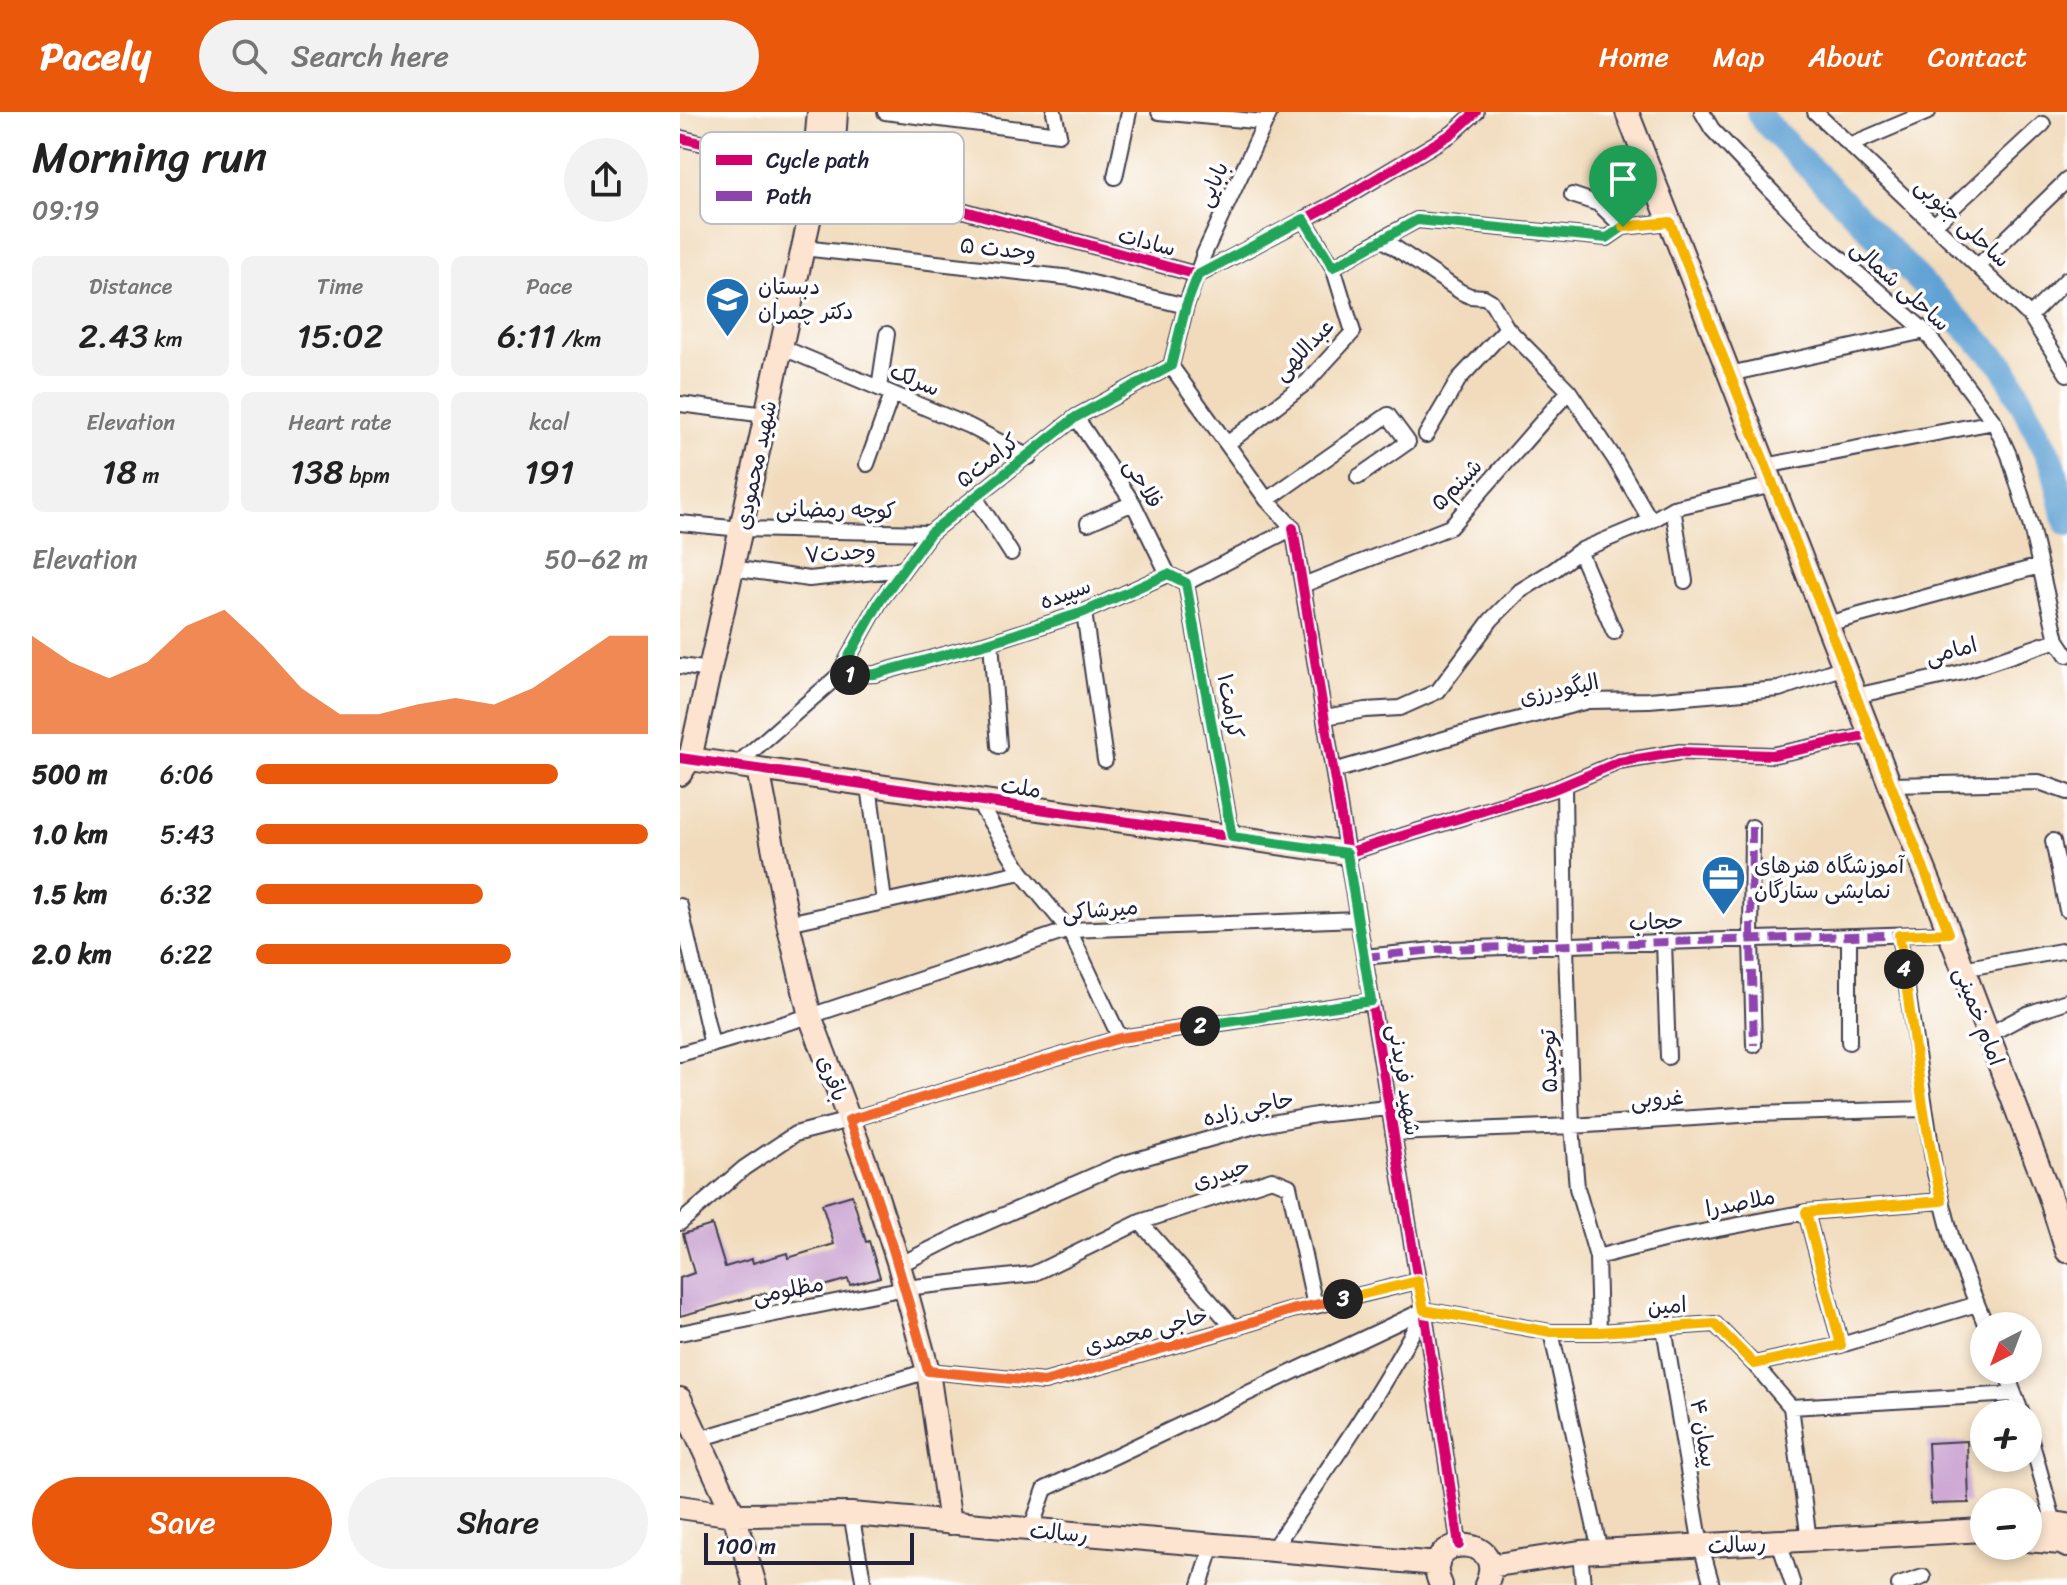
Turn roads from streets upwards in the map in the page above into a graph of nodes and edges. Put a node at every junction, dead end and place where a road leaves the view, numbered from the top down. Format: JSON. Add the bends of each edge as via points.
{"nodes":[{"id":1,"x":819,"y":112,"type":"edge"},
{"id":2,"x":836,"y":112,"type":"edge"},
{"id":3,"x":885,"y":112,"type":"edge"},
{"id":4,"x":1054,"y":112,"type":"edge"},
{"id":5,"x":1129,"y":112,"type":"edge"},
{"id":6,"x":1159,"y":112,"type":"edge"},
{"id":7,"x":1476,"y":112,"type":"edge"},
{"id":8,"x":1627,"y":112,"type":"edge"},
{"id":9,"x":1702,"y":112,"type":"edge"},
{"id":10,"x":1815,"y":112,"type":"edge"},
{"id":11,"x":1928,"y":112,"type":"edge"},
{"id":12,"x":1267,"y":117,"type":"edge"},
{"id":13,"x":2043,"y":124,"type":"dead end"},
{"id":14,"x":817,"y":132,"type":"edge"},
{"id":15,"x":835,"y":132,"type":"edge"},
{"id":16,"x":680,"y":138,"type":"edge"},
{"id":17,"x":700,"y":143,"type":"edge"},
{"id":18,"x":1850,"y":145,"type":"junction"},
{"id":19,"x":1115,"y":177,"type":"dead end"},
{"id":20,"x":2067,"y":180,"type":"edge"},
{"id":21,"x":1572,"y":195,"type":"dead end"},
{"id":22,"x":964,"y":211,"type":"edge"},
{"id":23,"x":1304,"y":219,"type":"junction"},
{"id":24,"x":1670,"y":222,"type":"junction"},
{"id":25,"x":808,"y":224,"type":"edge"},
{"id":26,"x":1934,"y":225,"type":"junction"},
{"id":27,"x":1623,"y":227,"type":"junction"},
{"id":28,"x":1382,"y":239,"type":"junction"},
{"id":29,"x":803,"y":248,"type":"junction"},
{"id":30,"x":1978,"y":266,"type":"junction"},
{"id":31,"x":1333,"y":267,"type":"junction"},
{"id":32,"x":1198,"y":275,"type":"junction"},
{"id":33,"x":2067,"y":279,"type":"edge"},
{"id":34,"x":1186,"y":306,"type":"junction"},
{"id":35,"x":2030,"y":316,"type":"junction"},
{"id":36,"x":1507,"y":328,"type":"junction"},
{"id":37,"x":1925,"y":331,"type":"junction"},
{"id":38,"x":887,"y":334,"type":"dead end"},
{"id":39,"x":781,"y":347,"type":"junction"},
{"id":40,"x":1171,"y":366,"type":"junction"},
{"id":41,"x":1729,"y":374,"type":"junction"},
{"id":42,"x":2067,"y":374,"type":"edge"},
{"id":43,"x":885,"y":391,"type":"junction"},
{"id":44,"x":1569,"y":391,"type":"junction"},
{"id":45,"x":680,"y":404,"type":"edge"},
{"id":46,"x":766,"y":415,"type":"junction"},
{"id":47,"x":1076,"y":417,"type":"junction"},
{"id":48,"x":1994,"y":422,"type":"junction"},
{"id":49,"x":1426,"y":435,"type":"dead end"},
{"id":50,"x":1227,"y":444,"type":"junction"},
{"id":51,"x":1029,"y":457,"type":"junction"},
{"id":52,"x":867,"y":464,"type":"dead end"},
{"id":53,"x":1769,"y":475,"type":"junction"},
{"id":54,"x":1358,"y":477,"type":"dead end"},
{"id":55,"x":975,"y":497,"type":"junction"},
{"id":56,"x":1267,"y":500,"type":"junction"},
{"id":57,"x":1133,"y":503,"type":"junction"},
{"id":58,"x":1673,"y":508,"type":"junction"},
{"id":59,"x":1651,"y":521,"type":"junction"},
{"id":60,"x":680,"y":523,"type":"edge"},
{"id":61,"x":1088,"y":523,"type":"dead end"},
{"id":62,"x":1293,"y":528,"type":"junction"},
{"id":63,"x":741,"y":529,"type":"junction"},
{"id":64,"x":930,"y":533,"type":"junction"},
{"id":65,"x":1579,"y":551,"type":"junction"},
{"id":66,"x":1011,"y":553,"type":"dead end"},
{"id":67,"x":2040,"y":566,"type":"junction"},
{"id":68,"x":732,"y":568,"type":"junction"},
{"id":69,"x":903,"y":569,"type":"junction"},
{"id":70,"x":1168,"y":574,"type":"junction"},
{"id":71,"x":1685,"y":581,"type":"dead end"},
{"id":72,"x":1186,"y":583,"type":"junction"},
{"id":73,"x":1303,"y":585,"type":"junction"},
{"id":74,"x":1084,"y":612,"type":"junction"},
{"id":75,"x":1827,"y":624,"type":"junction"},
{"id":76,"x":1614,"y":632,"type":"dead end"},
{"id":77,"x":2057,"y":640,"type":"junction"},
{"id":78,"x":991,"y":642,"type":"junction"},
{"id":79,"x":2067,"y":655,"type":"edge"},
{"id":80,"x":680,"y":666,"type":"edge"},
{"id":81,"x":1844,"y":667,"type":"junction"},
{"id":82,"x":710,"y":670,"type":"junction"},
{"id":83,"x":838,"y":676,"type":"junction"},
{"id":84,"x":1855,"y":696,"type":"junction"},
{"id":85,"x":1325,"y":717,"type":"junction"},
{"id":86,"x":1870,"y":735,"type":"junction"},
{"id":87,"x":999,"y":746,"type":"dead end"},
{"id":88,"x":1105,"y":760,"type":"dead end"},
{"id":89,"x":683,"y":764,"type":"edge"},
{"id":90,"x":735,"y":766,"type":"junction"},
{"id":91,"x":758,"y":769,"type":"junction"},
{"id":92,"x":1334,"y":771,"type":"junction"},
{"id":93,"x":869,"y":785,"type":"junction"},
{"id":94,"x":1564,"y":785,"type":"junction"},
{"id":95,"x":1890,"y":785,"type":"junction"},
{"id":96,"x":2067,"y":792,"type":"edge"},
{"id":97,"x":977,"y":800,"type":"junction"},
{"id":98,"x":1752,"y":827,"type":"dead end"},
{"id":99,"x":1232,"y":837,"type":"junction"},
{"id":100,"x":2053,"y":841,"type":"dead end"},
{"id":101,"x":1347,"y":853,"type":"junction"},
{"id":102,"x":1021,"y":872,"type":"junction"},
{"id":103,"x":884,"y":902,"type":"junction"},
{"id":104,"x":680,"y":906,"type":"edge"},
{"id":105,"x":2067,"y":910,"type":"edge"},
{"id":106,"x":1358,"y":919,"type":"junction"},
{"id":107,"x":788,"y":923,"type":"junction"},
{"id":108,"x":1069,"y":930,"type":"junction"},
{"id":109,"x":1949,"y":933,"type":"junction"},
{"id":110,"x":1899,"y":935,"type":"junction"},
{"id":111,"x":1849,"y":936,"type":"junction"},
{"id":112,"x":1751,"y":940,"type":"junction"},
{"id":113,"x":1664,"y":942,"type":"junction"},
{"id":114,"x":1566,"y":947,"type":"junction"},
{"id":115,"x":2067,"y":950,"type":"edge"},
{"id":116,"x":1364,"y":957,"type":"junction"},
{"id":117,"x":1962,"y":969,"type":"junction"},
{"id":118,"x":1371,"y":1001,"type":"junction"},
{"id":119,"x":2067,"y":1001,"type":"edge"},
{"id":120,"x":810,"y":1016,"type":"junction"},
{"id":121,"x":1988,"y":1035,"type":"junction"},
{"id":122,"x":1120,"y":1038,"type":"junction"},
{"id":123,"x":1849,"y":1042,"type":"dead end"},
{"id":124,"x":712,"y":1045,"type":"junction"},
{"id":125,"x":1754,"y":1045,"type":"dead end"},
{"id":126,"x":680,"y":1054,"type":"edge"},
{"id":127,"x":1668,"y":1057,"type":"dead end"},
{"id":128,"x":1389,"y":1108,"type":"junction"},
{"id":129,"x":1924,"y":1109,"type":"junction"},
{"id":130,"x":849,"y":1120,"type":"junction"},
{"id":131,"x":1572,"y":1126,"type":"junction"},
{"id":132,"x":1393,"y":1133,"type":"junction"},
{"id":133,"x":2058,"y":1193,"type":"edge"},
{"id":134,"x":1942,"y":1201,"type":"junction"},
{"id":135,"x":1806,"y":1212,"type":"junction"},
{"id":136,"x":1140,"y":1222,"type":"junction"},
{"id":137,"x":680,"y":1223,"type":"edge"},
{"id":138,"x":2067,"y":1251,"type":"edge"},
{"id":139,"x":1597,"y":1257,"type":"junction"},
{"id":140,"x":899,"y":1265,"type":"junction"},
{"id":141,"x":1418,"y":1281,"type":"junction"},
{"id":142,"x":905,"y":1288,"type":"junction"},
{"id":143,"x":1977,"y":1304,"type":"junction"},
{"id":144,"x":1315,"y":1306,"type":"junction"},
{"id":145,"x":1424,"y":1310,"type":"junction"},
{"id":146,"x":1980,"y":1312,"type":"edge"},
{"id":147,"x":1234,"y":1328,"type":"junction"},
{"id":148,"x":1664,"y":1328,"type":"junction"},
{"id":149,"x":1551,"y":1332,"type":"junction"},
{"id":150,"x":1599,"y":1332,"type":"junction"},
{"id":151,"x":680,"y":1333,"type":"edge"},
{"id":152,"x":1841,"y":1345,"type":"junction"},
{"id":153,"x":1754,"y":1364,"type":"junction"},
{"id":154,"x":928,"y":1371,"type":"junction"},
{"id":155,"x":2010,"y":1384,"type":"edge"},
{"id":156,"x":2014,"y":1394,"type":"junction"},
{"id":157,"x":680,"y":1399,"type":"edge"},
{"id":158,"x":2016,"y":1400,"type":"edge"},
{"id":159,"x":1791,"y":1407,"type":"junction"},
{"id":160,"x":699,"y":1439,"type":"junction"},
{"id":161,"x":2042,"y":1469,"type":"edge"},
{"id":162,"x":680,"y":1507,"type":"edge"},
{"id":163,"x":851,"y":1514,"type":"junction"},
{"id":164,"x":734,"y":1515,"type":"junction"},
{"id":165,"x":950,"y":1523,"type":"junction"},
{"id":166,"x":2061,"y":1524,"type":"edge"},
{"id":167,"x":1031,"y":1529,"type":"junction"},
{"id":168,"x":1970,"y":1531,"type":"edge"},
{"id":169,"x":1950,"y":1533,"type":"junction"},
{"id":170,"x":1970,"y":1535,"type":"edge"},
{"id":171,"x":1809,"y":1540,"type":"junction"},
{"id":172,"x":2042,"y":1541,"type":"edge"},
{"id":173,"x":1779,"y":1542,"type":"junction"},
{"id":174,"x":1213,"y":1545,"type":"junction"},
{"id":175,"x":1459,"y":1545,"type":"junction"},
{"id":176,"x":1701,"y":1546,"type":"junction"},
{"id":177,"x":2067,"y":1546,"type":"edge"},
{"id":178,"x":1272,"y":1550,"type":"junction"},
{"id":179,"x":1590,"y":1551,"type":"junction"},
{"id":180,"x":1439,"y":1574,"type":"edge"},
{"id":181,"x":1488,"y":1575,"type":"edge"},
{"id":182,"x":1923,"y":1577,"type":"dead end"},
{"id":183,"x":755,"y":1585,"type":"edge"},
{"id":184,"x":864,"y":1585,"type":"edge"},
{"id":185,"x":1200,"y":1585,"type":"edge"},
{"id":186,"x":1583,"y":1585,"type":"edge"},
{"id":187,"x":1712,"y":1585,"type":"edge"},
{"id":188,"x":1793,"y":1585,"type":"edge"},
{"id":189,"x":1899,"y":1585,"type":"edge"}],
"edges":[{"from":1,"to":14,"type":"street","name":"شهید محمودی"},
{"from":2,"to":15,"type":"street","name":"شهید محمودی"},
{"from":3,"to":4,"type":"street","via":[[1059,134]]},
{"from":5,"to":19,"type":"street"},
{"from":6,"to":12,"type":"street"},
{"from":7,"to":23,"type":"street","name":"سادات","via":[[1453,133]]},
{"from":8,"to":24,"type":"street","name":"امام خمینی"},
{"from":9,"to":37,"type":"street","name":"ساحلی شمالی","via":[[1712,129],[1821,242]]},
{"from":10,"to":18,"type":"street","name":"ساحلی جنوبی"},
{"from":11,"to":18,"type":"street"},
{"from":12,"to":32,"type":"street","name":"بابایی"},
{"from":13,"to":26,"type":"street"},
{"from":16,"to":17,"type":"street","name":"سادات"},
{"from":18,"to":26,"type":"street","name":"ساحلی جنوبی"},
{"from":20,"to":30,"type":"street"},
{"from":21,"to":27,"type":"street","via":[[1599,204]]},
{"from":22,"to":32,"type":"street","name":"سادات"},
{"from":23,"to":31,"type":"street","name":"عبداللهی"},
{"from":23,"to":32,"type":"street","name":"سادات"},
{"from":24,"to":27,"type":"street"},
{"from":24,"to":41,"type":"street","name":"امام خمینی"},
{"from":25,"to":29,"type":"street","name":"شهید محمودی"},
{"from":26,"to":30,"type":"street","name":"ساحلی جنوبی"},
{"from":27,"to":28,"type":"street","via":[[1607,238],[1417,220]]},
{"from":28,"to":31,"type":"street"},
{"from":28,"to":36,"type":"street","via":[[1461,292],[1491,301]]},
{"from":29,"to":34,"type":"street","name":"وحدت ۵","via":[[1072,278]]},
{"from":29,"to":39,"type":"street","name":"شهید محمودی"},
{"from":30,"to":35,"type":"street","name":"ساحلی جنوبی"},
{"from":31,"to":50,"type":"street","name":"عبداللهی","via":[[1353,332],[1307,382]]},
{"from":32,"to":34,"type":"street","name":"بابایی"},
{"from":33,"to":35,"type":"street"},
{"from":34,"to":40,"type":"street","name":"بابایی"},
{"from":35,"to":42,"type":"street","name":"ساحلی جنوبی"},
{"from":36,"to":44,"type":"street"},
{"from":36,"to":49,"type":"street","via":[[1459,379]]},
{"from":37,"to":41,"type":"street"},
{"from":37,"to":48,"type":"street","name":"ساحلی شمالی"},
{"from":38,"to":43,"type":"street"},
{"from":39,"to":43,"type":"street","name":"سرلک"},
{"from":39,"to":46,"type":"street","name":"شهید محمودی"},
{"from":40,"to":47,"type":"street","name":"کرامت۵"},
{"from":40,"to":50,"type":"street"},
{"from":41,"to":53,"type":"street","name":"امام خمینی"},
{"from":43,"to":51,"type":"street","name":"سرلک"},
{"from":43,"to":52,"type":"street"},
{"from":44,"to":59,"type":"street"},
{"from":44,"to":73,"type":"street","name":"شبنم۵","via":[[1450,527]]},
{"from":45,"to":46,"type":"street"},
{"from":46,"to":63,"type":"street","name":"شهید محمودی"},
{"from":47,"to":51,"type":"street","name":"کرامت۵"},
{"from":47,"to":57,"type":"street","name":"فلاحی"},
{"from":48,"to":53,"type":"street"},
{"from":48,"to":67,"type":"street","name":"ساحلی شمالی","via":[[2009,455]]},
{"from":50,"to":56,"type":"street"},
{"from":51,"to":55,"type":"street","name":"کرامت۵"},
{"from":53,"to":58,"type":"street"},
{"from":53,"to":75,"type":"street","name":"امام خمینی"},
{"from":54,"to":56,"type":"street","via":[[1408,442],[1388,415]]},
{"from":55,"to":64,"type":"street","name":"کرامت۵"},
{"from":55,"to":66,"type":"street"},
{"from":56,"to":62,"type":"street"},
{"from":57,"to":61,"type":"street"},
{"from":57,"to":70,"type":"street","name":"فلاحی"},
{"from":58,"to":59,"type":"street"},
{"from":58,"to":71,"type":"street"},
{"from":59,"to":65,"type":"street"},
{"from":60,"to":63,"type":"street","name":"کوچه رمضانی"},
{"from":62,"to":72,"type":"street"},
{"from":62,"to":73,"type":"street","name":"شهید فریدنی"},
{"from":63,"to":64,"type":"street","name":"کوچه رمضانی"},
{"from":63,"to":68,"type":"street","name":"شهید محمودی"},
{"from":64,"to":69,"type":"street","name":"کرامت۵"},
{"from":65,"to":76,"type":"street"},
{"from":65,"to":85,"type":"street","via":[[1520,591],[1491,620],[1438,691],[1400,708]]},
{"from":67,"to":75,"type":"street"},
{"from":67,"to":77,"type":"street","name":"ساحلی شمالی"},
{"from":68,"to":69,"type":"street","name":"۷وحدت","via":[[809,579]]},
{"from":68,"to":82,"type":"street","name":"شهید محمودی"},
{"from":69,"to":83,"type":"street","name":"کرامت۵"},
{"from":70,"to":72,"type":"street"},
{"from":70,"to":74,"type":"street","name":"سپیده"},
{"from":72,"to":99,"type":"street","name":"کرامت۱"},
{"from":73,"to":85,"type":"street","name":"شهید فریدنی"},
{"from":74,"to":78,"type":"street","name":"سپیده"},
{"from":74,"to":88,"type":"street"},
{"from":75,"to":81,"type":"street","name":"امام خمینی"},
{"from":77,"to":79,"type":"street","name":"ساحلی شمالی"},
{"from":77,"to":84,"type":"street","name":"امامی","via":[[1959,673]]},
{"from":78,"to":83,"type":"street","name":"سپیده","via":[[875,674]]},
{"from":78,"to":87,"type":"street"},
{"from":80,"to":82,"type":"street"},
{"from":81,"to":84,"type":"street","name":"امام خمینی"},
{"from":81,"to":92,"type":"street","name":"الیگودرزی","via":[[1779,689],[1588,701]]},
{"from":82,"to":89,"type":"street","name":"شهید محمودی"},
{"from":83,"to":90,"type":"street","name":"کرامت۵"},
{"from":84,"to":86,"type":"street","name":"امام خمینی"},
{"from":85,"to":92,"type":"street","name":"شهید فریدنی"},
{"from":86,"to":94,"type":"street","via":[[1773,755],[1680,752],[1619,762]]},
{"from":86,"to":95,"type":"street","name":"امام خمینی"},
{"from":89,"to":90,"type":"street","name":"ملت"},
{"from":90,"to":91,"type":"street","name":"ملت"},
{"from":91,"to":93,"type":"street","name":"ملت"},
{"from":91,"to":107,"type":"street","name":"باقری"},
{"from":92,"to":101,"type":"street","name":"شهید فریدنی"},
{"from":93,"to":97,"type":"street","name":"ملت"},
{"from":93,"to":103,"type":"street"},
{"from":94,"to":101,"type":"street"},
{"from":94,"to":114,"type":"street","name":"توحید۵"},
{"from":95,"to":96,"type":"street","via":[[2039,782]]},
{"from":95,"to":109,"type":"street","name":"امام خمینی"},
{"from":97,"to":99,"type":"street","name":"ملت"},
{"from":97,"to":102,"type":"street"},
{"from":98,"to":112,"type":"street"},
{"from":99,"to":101,"type":"street","name":"ملت"},
{"from":100,"to":105,"type":"street"},
{"from":101,"to":106,"type":"street","name":"شهید فریدنی"},
{"from":102,"to":103,"type":"street"},
{"from":102,"to":108,"type":"street"},
{"from":103,"to":107,"type":"street"},
{"from":104,"to":124,"type":"street"},
{"from":106,"to":108,"type":"street","name":"میرشاکی"},
{"from":106,"to":116,"type":"street","name":"شهید فریدنی"},
{"from":107,"to":120,"type":"street","name":"باقری"},
{"from":108,"to":120,"type":"street","name":"میرشاکی"},
{"from":108,"to":122,"type":"street"},
{"from":109,"to":110,"type":"street","name":"حجاب"},
{"from":109,"to":117,"type":"street","name":"امام خمینی"},
{"from":110,"to":111,"type":"street","name":"حجاب"},
{"from":110,"to":129,"type":"street"},
{"from":111,"to":112,"type":"street","name":"حجاب"},
{"from":111,"to":123,"type":"street"},
{"from":112,"to":113,"type":"street","name":"حجاب"},
{"from":112,"to":125,"type":"street"},
{"from":113,"to":114,"type":"street","name":"حجاب"},
{"from":113,"to":127,"type":"street"},
{"from":114,"to":116,"type":"street","name":"حجاب","via":[[1444,949]]},
{"from":114,"to":131,"type":"street","name":"توحید۵"},
{"from":115,"to":117,"type":"street"},
{"from":116,"to":118,"type":"street","name":"شهید فریدنی"},
{"from":117,"to":121,"type":"street","name":"امام خمینی"},
{"from":118,"to":122,"type":"street"},
{"from":118,"to":128,"type":"street","name":"شهید فریدنی"},
{"from":119,"to":121,"type":"street"},
{"from":120,"to":124,"type":"street","name":"میرشاکی"},
{"from":120,"to":130,"type":"street","name":"باقری"},
{"from":121,"to":133,"type":"street","name":"امام خمینی"},
{"from":122,"to":130,"type":"street"},
{"from":124,"to":126,"type":"street","name":"میرشاکی"},
{"from":128,"to":132,"type":"street","name":"شهید فریدنی"},
{"from":128,"to":140,"type":"street","name":"حاجی زاده","via":[[1255,1126],[1118,1165]]},
{"from":129,"to":131,"type":"street","name":"غروبی"},
{"from":129,"to":134,"type":"street"},
{"from":130,"to":137,"type":"street","via":[[795,1134],[744,1168]]},
{"from":130,"to":140,"type":"street","name":"باقری"},
{"from":131,"to":132,"type":"street","name":"غروبی"},
{"from":131,"to":139,"type":"street","name":"توحید۵","via":[[1577,1188]]},
{"from":132,"to":141,"type":"street","name":"شهید فریدنی"},
{"from":133,"to":138,"type":"street","name":"امام خمینی"},
{"from":134,"to":135,"type":"street","name":"ملاصدرا"},
{"from":134,"to":143,"type":"street"},
{"from":135,"to":139,"type":"street","name":"ملاصدرا"},
{"from":135,"to":152,"type":"street"},
{"from":136,"to":142,"type":"street","name":"مظلومی","via":[[1033,1274]]},
{"from":136,"to":144,"type":"street","name":"حیدری","via":[[1272,1179],[1289,1186]]},
{"from":136,"to":147,"type":"street"},
{"from":139,"to":150,"type":"street","name":"توحید۵"},
{"from":140,"to":142,"type":"street","name":"باقری"},
{"from":141,"to":144,"type":"street","name":"حاجی محمدی"},
{"from":141,"to":145,"type":"street","name":"شهید فریدنی"},
{"from":142,"to":151,"type":"street","name":"مظلومی"},
{"from":142,"to":154,"type":"street","name":"باقری"},
{"from":143,"to":146,"type":"street"},
{"from":143,"to":152,"type":"street"},
{"from":144,"to":147,"type":"street","name":"حاجی محمدی"},
{"from":145,"to":149,"type":"street","name":"امین"},
{"from":145,"to":167,"type":"street","via":[[1045,1489]]},
{"from":145,"to":175,"type":"street","name":"شهید فریدنی"},
{"from":145,"to":178,"type":"street","via":[[1366,1412]]},
{"from":147,"to":154,"type":"street","name":"حاجی محمدی","via":[[1044,1382]]},
{"from":148,"to":150,"type":"street","name":"امین"},
{"from":148,"to":153,"type":"street","name":"امین","via":[[1715,1324]]},
{"from":148,"to":176,"type":"street","name":"پیمان ۴"},
{"from":149,"to":150,"type":"street","name":"امین"},
{"from":149,"to":179,"type":"street"},
{"from":152,"to":153,"type":"street"},
{"from":153,"to":159,"type":"street","name":"امین"},
{"from":154,"to":160,"type":"street","name":"حاجی محمدی"},
{"from":154,"to":165,"type":"street","name":"باقری"},
{"from":155,"to":156,"type":"street"},
{"from":156,"to":158,"type":"street"},
{"from":156,"to":159,"type":"street"},
{"from":157,"to":160,"type":"street"},
{"from":159,"to":171,"type":"street"},
{"from":160,"to":164,"type":"street"},
{"from":161,"to":166,"type":"street"},
{"from":162,"to":164,"type":"street","name":"رسالت"},
{"from":163,"to":164,"type":"street","name":"رسالت"},
{"from":163,"to":165,"type":"street","name":"رسالت"},
{"from":163,"to":184,"type":"street"},
{"from":164,"to":183,"type":"street"},
{"from":165,"to":167,"type":"street","name":"رسالت"},
{"from":167,"to":174,"type":"street","name":"رسالت"},
{"from":168,"to":169,"type":"street","name":"رسالت"},
{"from":169,"to":170,"type":"street"},
{"from":169,"to":171,"type":"street","name":"رسالت"},
{"from":171,"to":173,"type":"street","name":"رسالت"},
{"from":172,"to":177,"type":"street"},
{"from":173,"to":176,"type":"street","name":"رسالت"},
{"from":173,"to":188,"type":"street"},
{"from":174,"to":178,"type":"street","name":"رسالت"},
{"from":174,"to":185,"type":"street"},
{"from":175,"to":180,"type":"street","via":[[1445,1551]]},
{"from":175,"to":181,"type":"street","via":[[1475,1547],[1487,1558]]},
{"from":176,"to":179,"type":"street","name":"رسالت"},
{"from":176,"to":187,"type":"street","name":"پیمان ۴"},
{"from":178,"to":180,"type":"street","name":"رسالت"},
{"from":179,"to":181,"type":"street","name":"رسالت"},
{"from":179,"to":186,"type":"street"},
{"from":182,"to":189,"type":"street"}]}
